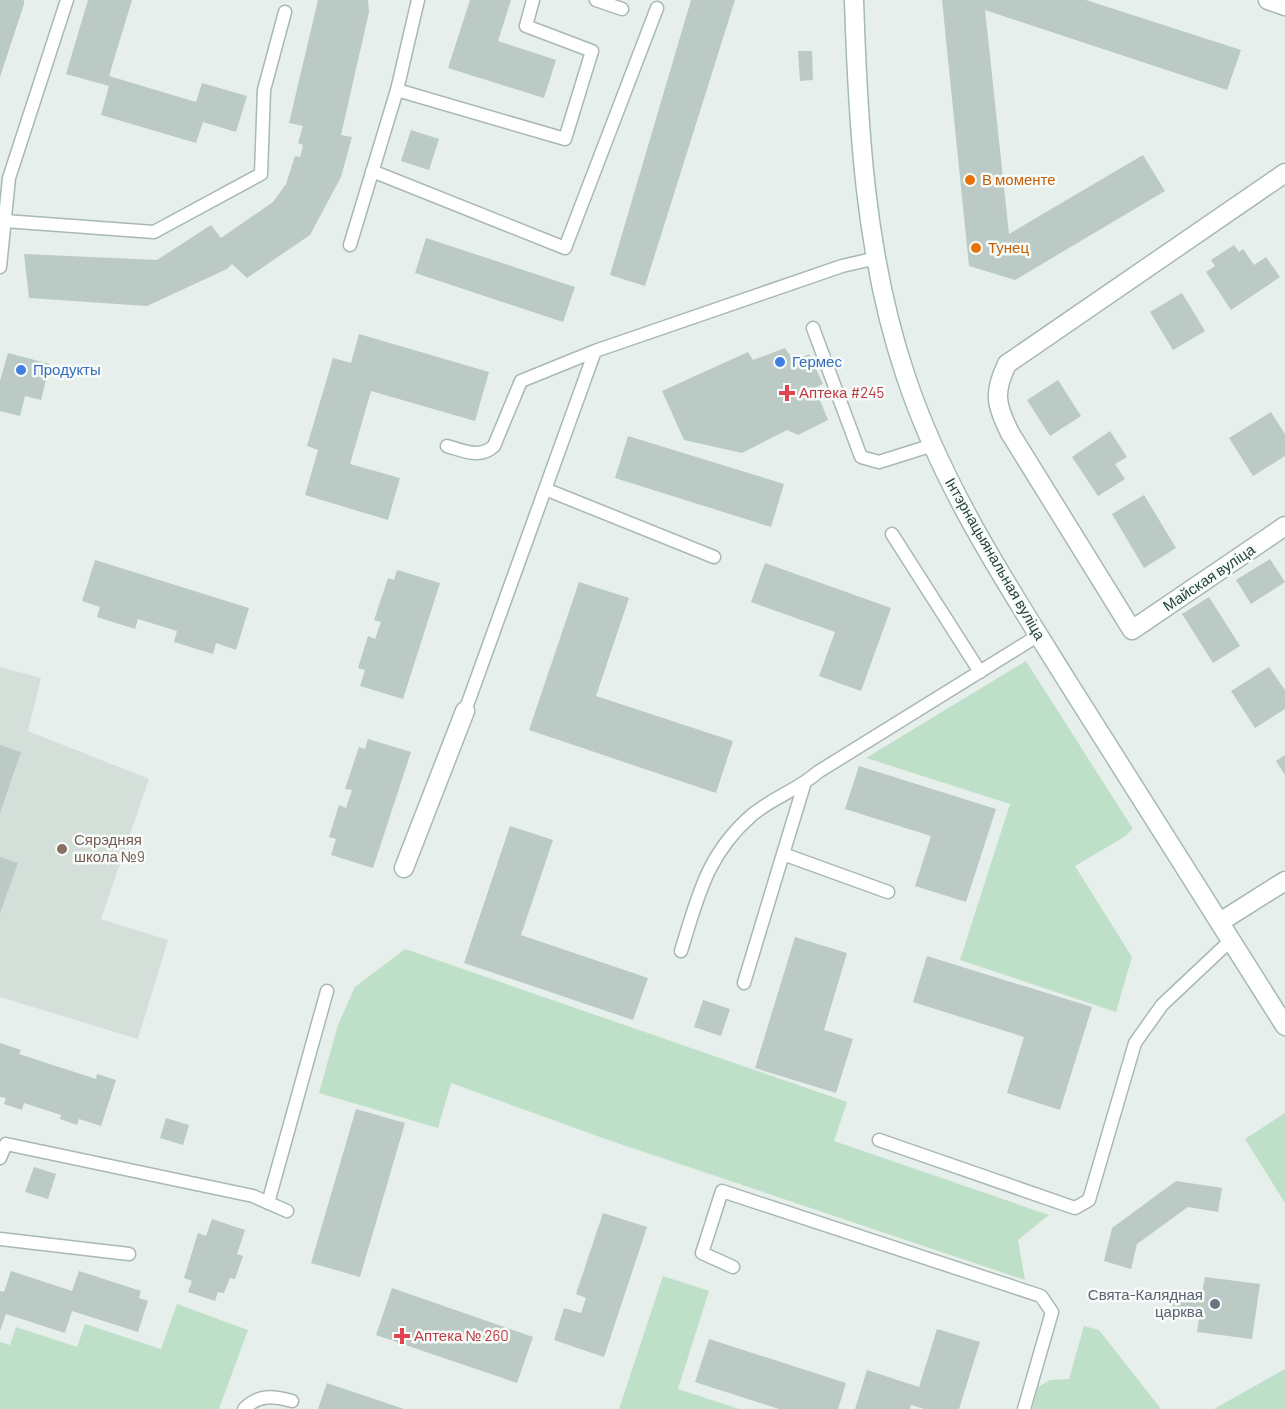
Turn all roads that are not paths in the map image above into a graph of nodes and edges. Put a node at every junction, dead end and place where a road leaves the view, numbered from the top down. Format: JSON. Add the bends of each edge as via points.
{"nodes":[{"id":1,"x":67,"y":0,"type":"edge"},
{"id":2,"x":418,"y":0,"type":"edge"},
{"id":3,"x":533,"y":0,"type":"edge"},
{"id":4,"x":596,"y":0,"type":"edge"},
{"id":5,"x":854,"y":0,"type":"edge"},
{"id":6,"x":1268,"y":0,"type":"edge"},
{"id":7,"x":1285,"y":6,"type":"edge"},
{"id":8,"x":657,"y":8,"type":"dead end"},
{"id":9,"x":622,"y":9,"type":"dead end"},
{"id":10,"x":285,"y":12,"type":"dead end"},
{"id":11,"x":397,"y":90,"type":"junction"},
{"id":12,"x":372,"y":171,"type":"junction"},
{"id":13,"x":1285,"y":173,"type":"edge"},
{"id":14,"x":4,"y":221,"type":"junction"},
{"id":15,"x":350,"y":245,"type":"dead end"},
{"id":16,"x":877,"y":258,"type":"junction"},
{"id":17,"x":0,"y":267,"type":"edge"},
{"id":18,"x":813,"y":328,"type":"dead end"},
{"id":19,"x":595,"y":351,"type":"junction"},
{"id":20,"x":447,"y":446,"type":"dead end"},
{"id":21,"x":933,"y":446,"type":"junction"},
{"id":22,"x":545,"y":489,"type":"junction"},
{"id":23,"x":1285,"y":526,"type":"edge"},
{"id":24,"x":892,"y":534,"type":"dead end"},
{"id":25,"x":714,"y":556,"type":"dead end"},
{"id":26,"x":1039,"y":635,"type":"junction"},
{"id":27,"x":980,"y":672,"type":"junction"},
{"id":28,"x":465,"y":711,"type":"joint"},
{"id":29,"x":804,"y":785,"type":"junction"},
{"id":30,"x":783,"y":854,"type":"junction"},
{"id":31,"x":404,"y":868,"type":"dead end"},
{"id":32,"x":1285,"y":881,"type":"edge"},
{"id":33,"x":888,"y":892,"type":"dead end"},
{"id":34,"x":1220,"y":922,"type":"junction"},
{"id":35,"x":1231,"y":940,"type":"junction"},
{"id":36,"x":681,"y":951,"type":"dead end"},
{"id":37,"x":744,"y":983,"type":"dead end"},
{"id":38,"x":327,"y":991,"type":"dead end"},
{"id":39,"x":1285,"y":1026,"type":"edge"},
{"id":40,"x":879,"y":1140,"type":"dead end"},
{"id":41,"x":0,"y":1158,"type":"edge"},
{"id":42,"x":268,"y":1203,"type":"junction"},
{"id":43,"x":287,"y":1211,"type":"dead end"},
{"id":44,"x":0,"y":1239,"type":"edge"},
{"id":45,"x":129,"y":1254,"type":"dead end"},
{"id":46,"x":733,"y":1267,"type":"dead end"},
{"id":47,"x":292,"y":1401,"type":"dead end"},
{"id":48,"x":244,"y":1409,"type":"edge"},
{"id":49,"x":1024,"y":1409,"type":"edge"}],
"edges":[{"from":1,"to":14,"type":"lane","via":[[9,178]]},
{"from":2,"to":11,"type":"lane"},
{"from":3,"to":11,"type":"lane","via":[[525,26],[592,51],[566,139]]},
{"from":4,"to":9,"type":"lane"},
{"from":5,"to":16,"type":"main road","name":"Інтэрнацыянальная вуліца","via":[[861,156]]},
{"from":6,"to":7,"type":"main road"},
{"from":8,"to":12,"type":"lane","via":[[565,248]]},
{"from":10,"to":14,"type":"lane","via":[[264,90],[261,174],[154,232]]},
{"from":11,"to":12,"type":"lane"},
{"from":12,"to":15,"type":"lane"},
{"from":13,"to":23,"type":"main road","name":"Майская вуліца","via":[[1007,364],[998,383],[998,408],[1010,433],[1132,630]]},
{"from":14,"to":17,"type":"lane"},
{"from":16,"to":19,"type":"lane","via":[[842,266]]},
{"from":16,"to":21,"type":"main road","name":"Інтэрнацыянальная вуліца","via":[[906,377]]},
{"from":18,"to":21,"type":"lane","via":[[861,457],[879,462]]},
{"from":19,"to":20,"type":"lane","via":[[521,381],[488,452],[476,454]]},
{"from":19,"to":22,"type":"lane"},
{"from":21,"to":26,"type":"main road","name":"Інтэрнацыянальная вуліца","via":[[953,492]]},
{"from":22,"to":25,"type":"lane"},
{"from":22,"to":28,"type":"lane"},
{"from":24,"to":27,"type":"lane"},
{"from":26,"to":27,"type":"lane"},
{"from":26,"to":34,"type":"main road","name":"Інтэрнацыянальная вуліца"},
{"from":27,"to":29,"type":"lane","via":[[818,772]]},
{"from":28,"to":31,"type":"main road"},
{"from":29,"to":30,"type":"lane"},
{"from":29,"to":36,"type":"lane","via":[[753,813],[724,845],[706,873]]},
{"from":30,"to":33,"type":"lane"},
{"from":30,"to":37,"type":"lane"},
{"from":32,"to":34,"type":"main road"},
{"from":34,"to":35,"type":"main road","name":"Інтэрнацыянальная вуліца"},
{"from":35,"to":39,"type":"main road","name":"Інтэрнацыянальная вуліца"},
{"from":35,"to":40,"type":"lane","via":[[1162,1005],[1135,1043],[1089,1200],[1075,1208]]},
{"from":38,"to":42,"type":"lane"},
{"from":41,"to":42,"type":"lane","via":[[6,1144],[253,1196]]},
{"from":42,"to":43,"type":"lane"},
{"from":44,"to":45,"type":"lane"},
{"from":46,"to":49,"type":"lane","via":[[702,1253],[722,1191],[1041,1296],[1052,1312]]},
{"from":47,"to":48,"type":"lane","via":[[272,1396],[253,1400]]}]}
